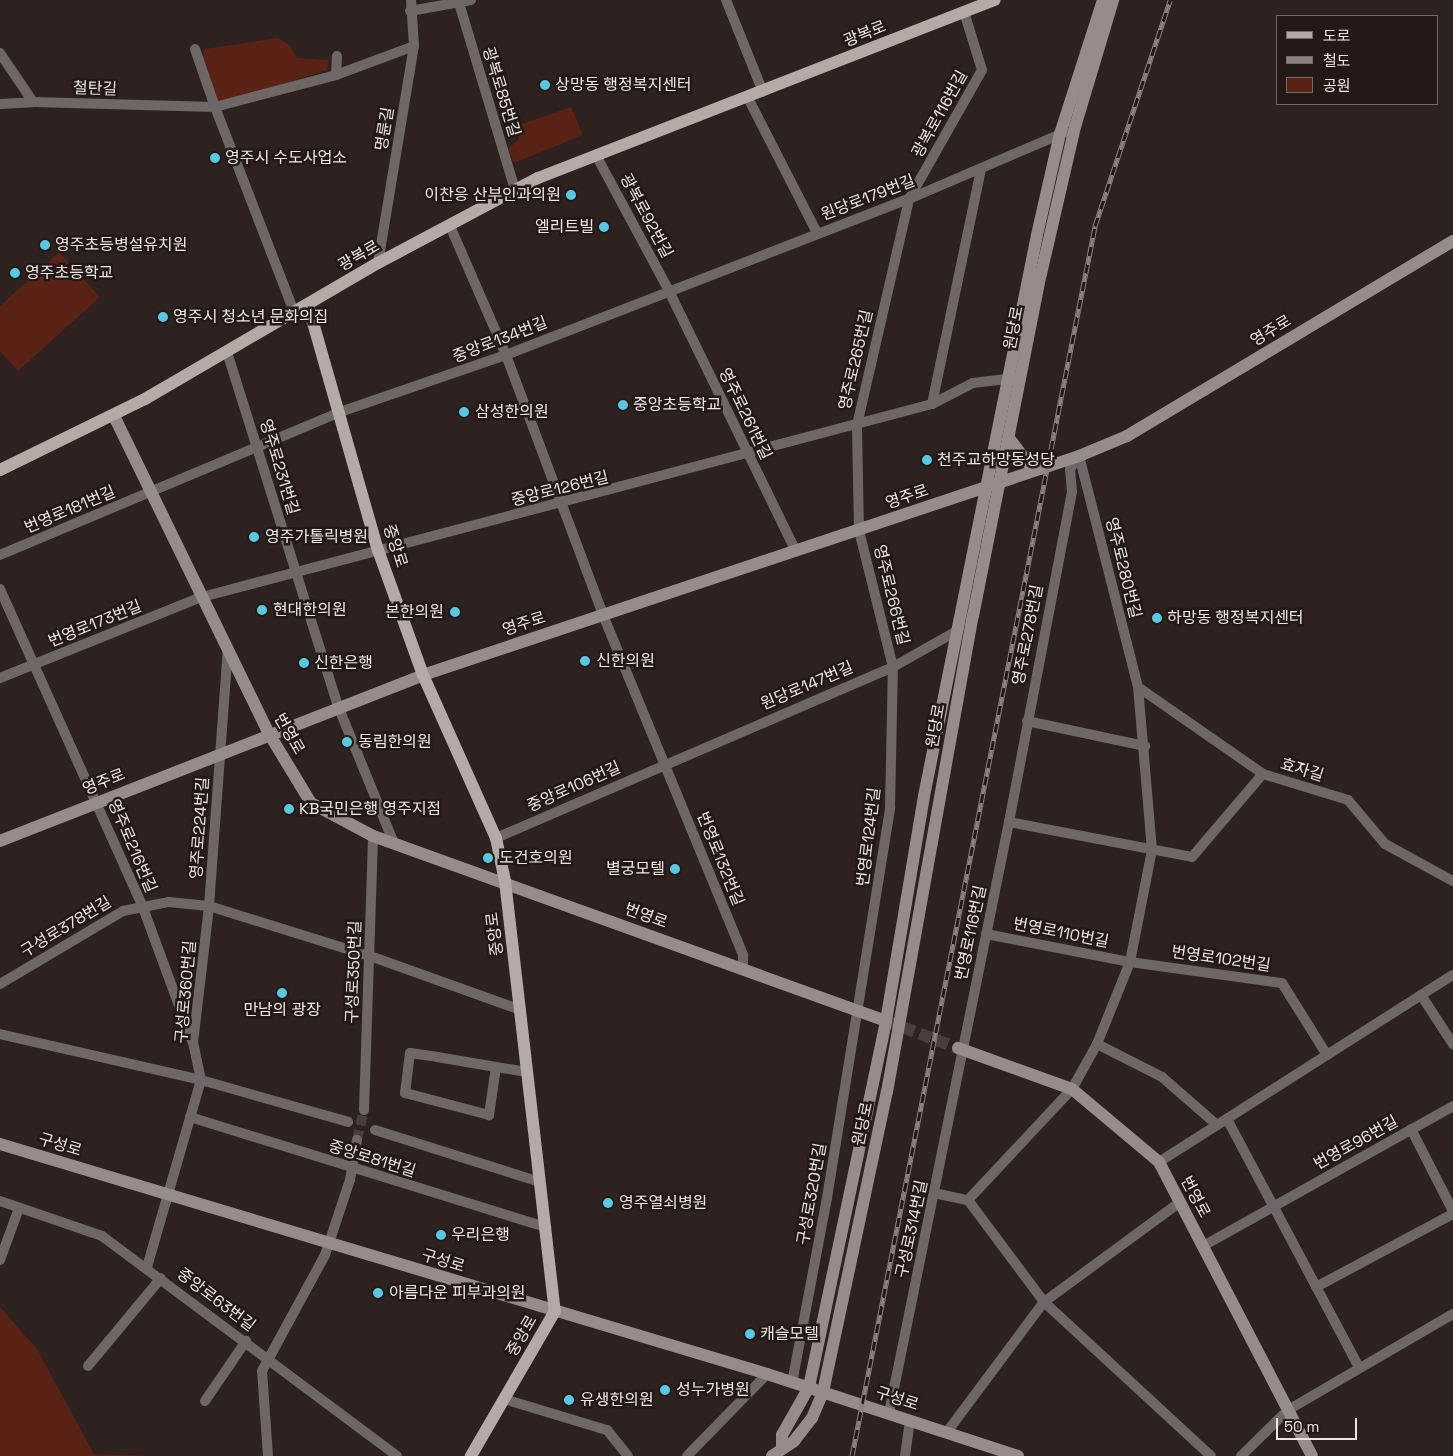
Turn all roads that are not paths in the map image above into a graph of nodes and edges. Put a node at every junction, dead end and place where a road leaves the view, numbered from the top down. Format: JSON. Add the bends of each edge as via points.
{"nodes":[{"id":1,"x":411,"y":0,"type":"edge"},
{"id":2,"x":471,"y":0,"type":"edge"},
{"id":3,"x":726,"y":0,"type":"edge"},
{"id":4,"x":1103,"y":0,"type":"edge"},
{"id":5,"x":1113,"y":0,"type":"edge"},
{"id":6,"x":991,"y":1,"type":"edge"},
{"id":7,"x":459,"y":4,"type":"junction"},
{"id":8,"x":410,"y":11,"type":"junction"},
{"id":9,"x":964,"y":12,"type":"junction"},
{"id":10,"x":414,"y":46,"type":"junction"},
{"id":11,"x":195,"y":49,"type":"dead end"},
{"id":12,"x":0,"y":53,"type":"edge"},
{"id":13,"x":337,"y":56,"type":"dead end"},
{"id":14,"x":336,"y":75,"type":"junction"},
{"id":15,"x":763,"y":92,"type":"junction"},
{"id":16,"x":748,"y":98,"type":"junction"},
{"id":17,"x":33,"y":102,"type":"junction"},
{"id":18,"x":0,"y":104,"type":"edge"},
{"id":19,"x":215,"y":107,"type":"junction"},
{"id":20,"x":1075,"y":128,"type":"junction"},
{"id":21,"x":1060,"y":134,"type":"junction"},
{"id":22,"x":597,"y":157,"type":"junction"},
{"id":23,"x":981,"y":169,"type":"junction"},
{"id":24,"x":515,"y":190,"type":"junction"},
{"id":25,"x":909,"y":199,"type":"junction"},
{"id":26,"x":450,"y":226,"type":"junction"},
{"id":27,"x":817,"y":233,"type":"junction"},
{"id":28,"x":1453,"y":241,"type":"edge"},
{"id":29,"x":378,"y":263,"type":"junction"},
{"id":30,"x":668,"y":289,"type":"junction"},
{"id":31,"x":308,"y":304,"type":"junction"},
{"id":32,"x":294,"y":312,"type":"junction"},
{"id":33,"x":227,"y":352,"type":"junction"},
{"id":34,"x":506,"y":355,"type":"junction"},
{"id":35,"x":1014,"y":378,"type":"junction"},
{"id":36,"x":932,"y":404,"type":"junction"},
{"id":37,"x":340,"y":412,"type":"junction"},
{"id":38,"x":114,"y":416,"type":"junction"},
{"id":39,"x":857,"y":425,"type":"junction"},
{"id":40,"x":1009,"y":438,"type":"junction"},
{"id":41,"x":257,"y":447,"type":"junction"},
{"id":42,"x":748,"y":455,"type":"junction"},
{"id":43,"x":1079,"y":456,"type":"junction"},
{"id":44,"x":1042,"y":469,"type":"junction"},
{"id":45,"x":0,"y":470,"type":"edge"},
{"id":46,"x":995,"y":483,"type":"junction"},
{"id":47,"x":151,"y":492,"type":"junction"},
{"id":48,"x":561,"y":505,"type":"junction"},
{"id":49,"x":860,"y":531,"type":"junction"},
{"id":50,"x":378,"y":550,"type":"junction"},
{"id":51,"x":796,"y":552,"type":"junction"},
{"id":52,"x":0,"y":555,"type":"edge"},
{"id":53,"x":296,"y":573,"type":"junction"},
{"id":54,"x":0,"y":589,"type":"edge"},
{"id":55,"x":202,"y":597,"type":"junction"},
{"id":56,"x":604,"y":615,"type":"junction"},
{"id":57,"x":957,"y":631,"type":"junction"},
{"id":58,"x":228,"y":650,"type":"junction"},
{"id":59,"x":34,"y":664,"type":"junction"},
{"id":60,"x":893,"y":666,"type":"junction"},
{"id":61,"x":423,"y":675,"type":"junction"},
{"id":62,"x":0,"y":678,"type":"edge"},
{"id":63,"x":1138,"y":687,"type":"junction"},
{"id":64,"x":338,"y":706,"type":"junction"},
{"id":65,"x":1027,"y":721,"type":"junction"},
{"id":66,"x":268,"y":732,"type":"junction"},
{"id":67,"x":1145,"y":746,"type":"junction"},
{"id":68,"x":220,"y":751,"type":"junction"},
{"id":69,"x":664,"y":762,"type":"junction"},
{"id":70,"x":1263,"y":774,"type":"junction"},
{"id":71,"x":97,"y":802,"type":"junction"},
{"id":72,"x":1009,"y":822,"type":"junction"},
{"id":73,"x":373,"y":836,"type":"junction"},
{"id":74,"x":496,"y":838,"type":"junction"},
{"id":75,"x":0,"y":841,"type":"edge"},
{"id":76,"x":394,"y":843,"type":"junction"},
{"id":77,"x":1152,"y":850,"type":"junction"},
{"id":78,"x":506,"y":881,"type":"junction"},
{"id":79,"x":1453,"y":881,"type":"edge"},
{"id":80,"x":142,"y":905,"type":"junction"},
{"id":81,"x":209,"y":906,"type":"junction"},
{"id":82,"x":986,"y":934,"type":"junction"},
{"id":83,"x":370,"y":956,"type":"junction"},
{"id":84,"x":1130,"y":962,"type":"junction"},
{"id":85,"x":743,"y":968,"type":"junction"},
{"id":86,"x":1453,"y":975,"type":"edge"},
{"id":87,"x":0,"y":984,"type":"edge"},
{"id":88,"x":1421,"y":995,"type":"junction"},
{"id":89,"x":521,"y":1010,"type":"junction"},
{"id":90,"x":857,"y":1010,"type":"junction"},
{"id":91,"x":886,"y":1021,"type":"junction"},
{"id":92,"x":0,"y":1034,"type":"edge"},
{"id":93,"x":193,"y":1044,"type":"junction"},
{"id":94,"x":1097,"y":1044,"type":"junction"},
{"id":95,"x":1453,"y":1044,"type":"edge"},
{"id":96,"x":960,"y":1049,"type":"junction"},
{"id":97,"x":1327,"y":1055,"type":"junction"},
{"id":98,"x":496,"y":1067,"type":"junction"},
{"id":99,"x":528,"y":1072,"type":"junction"},
{"id":100,"x":201,"y":1080,"type":"junction"},
{"id":101,"x":1072,"y":1089,"type":"junction"},
{"id":102,"x":1453,"y":1106,"type":"edge"},
{"id":103,"x":364,"y":1110,"type":"tunnel mouth"},
{"id":104,"x":190,"y":1117,"type":"junction"},
{"id":105,"x":1227,"y":1119,"type":"junction"},
{"id":106,"x":348,"y":1122,"type":"dead end"},
{"id":107,"x":1217,"y":1125,"type":"junction"},
{"id":108,"x":375,"y":1130,"type":"dead end"},
{"id":109,"x":1411,"y":1130,"type":"junction"},
{"id":110,"x":358,"y":1140,"type":"tunnel mouth"},
{"id":111,"x":0,"y":1144,"type":"edge"},
{"id":112,"x":1159,"y":1162,"type":"junction"},
{"id":113,"x":352,"y":1169,"type":"junction"},
{"id":114,"x":540,"y":1182,"type":"junction"},
{"id":115,"x":934,"y":1193,"type":"junction"},
{"id":116,"x":168,"y":1195,"type":"junction"},
{"id":117,"x":968,"y":1200,"type":"junction"},
{"id":118,"x":0,"y":1201,"type":"edge"},
{"id":119,"x":1179,"y":1203,"type":"junction"},
{"id":120,"x":1273,"y":1207,"type":"junction"},
{"id":121,"x":19,"y":1208,"type":"junction"},
{"id":122,"x":1453,"y":1213,"type":"edge"},
{"id":123,"x":546,"y":1227,"type":"junction"},
{"id":124,"x":330,"y":1244,"type":"junction"},
{"id":125,"x":1203,"y":1246,"type":"junction"},
{"id":126,"x":0,"y":1260,"type":"edge"},
{"id":127,"x":147,"y":1267,"type":"junction"},
{"id":128,"x":161,"y":1278,"type":"junction"},
{"id":129,"x":1316,"y":1287,"type":"junction"},
{"id":130,"x":1044,"y":1302,"type":"junction"},
{"id":131,"x":555,"y":1312,"type":"junction"},
{"id":132,"x":1453,"y":1314,"type":"edge"},
{"id":133,"x":246,"y":1341,"type":"junction"},
{"id":134,"x":268,"y":1358,"type":"junction"},
{"id":135,"x":1358,"y":1365,"type":"junction"},
{"id":136,"x":88,"y":1366,"type":"dead end"},
{"id":137,"x":767,"y":1374,"type":"junction"},
{"id":138,"x":792,"y":1383,"type":"junction"},
{"id":139,"x":809,"y":1388,"type":"junction"},
{"id":140,"x":823,"y":1392,"type":"junction"},
{"id":141,"x":504,"y":1399,"type":"junction"},
{"id":142,"x":205,"y":1401,"type":"dead end"},
{"id":143,"x":1288,"y":1410,"type":"junction"},
{"id":144,"x":889,"y":1413,"type":"junction"},
{"id":145,"x":910,"y":1420,"type":"junction"},
{"id":146,"x":947,"y":1432,"type":"junction"},
{"id":147,"x":777,"y":1451,"type":"edge"},
{"id":148,"x":392,"y":1454,"type":"edge"},
{"id":149,"x":268,"y":1456,"type":"edge"},
{"id":150,"x":470,"y":1456,"type":"edge"},
{"id":151,"x":628,"y":1456,"type":"edge"},
{"id":152,"x":686,"y":1456,"type":"edge"},
{"id":153,"x":905,"y":1456,"type":"edge"},
{"id":154,"x":1018,"y":1456,"type":"edge"},
{"id":155,"x":1211,"y":1456,"type":"edge"},
{"id":156,"x":1241,"y":1456,"type":"edge"},
{"id":157,"x":1312,"y":1456,"type":"edge"}],
"edges":[{"from":1,"to":8,"type":"street","name":"명륜길"},
{"from":2,"to":7,"type":"street"},
{"from":3,"to":15,"type":"street"},
{"from":4,"to":21,"type":"street","name":"원당로"},
{"from":5,"to":20,"type":"street","name":"원당로"},
{"from":6,"to":9,"type":"main road","name":"광복로"},
{"from":7,"to":8,"type":"street"},
{"from":7,"to":24,"type":"street","name":"광복로85번길"},
{"from":8,"to":10,"type":"street","name":"명륜길"},
{"from":9,"to":15,"type":"main road","name":"광복로"},
{"from":9,"to":25,"type":"street","name":"광복로116번길","via":[[982,70]]},
{"from":10,"to":14,"type":"street","name":"철탄길","via":[[378,56]]},
{"from":10,"to":29,"type":"street","name":"명륜길"},
{"from":11,"to":19,"type":"street"},
{"from":12,"to":17,"type":"street"},
{"from":13,"to":14,"type":"street"},
{"from":14,"to":19,"type":"street","name":"철탄길"},
{"from":15,"to":16,"type":"main road","name":"광복로"},
{"from":16,"to":22,"type":"main road","name":"광복로"},
{"from":16,"to":27,"type":"street"},
{"from":17,"to":18,"type":"street","name":"철탄길"},
{"from":17,"to":19,"type":"street","name":"철탄길"},
{"from":19,"to":32,"type":"street"},
{"from":20,"to":21,"type":"street","name":"원당로179번길"},
{"from":20,"to":35,"type":"street","name":"원당로"},
{"from":21,"to":23,"type":"street","name":"원당로179번길"},
{"from":21,"to":35,"type":"street","name":"원당로"},
{"from":22,"to":24,"type":"main road","name":"광복로"},
{"from":22,"to":30,"type":"street","name":"광복로92번길"},
{"from":23,"to":25,"type":"street","name":"원당로179번길"},
{"from":23,"to":36,"type":"street"},
{"from":24,"to":26,"type":"main road","name":"광복로"},
{"from":25,"to":27,"type":"street","name":"원당로179번길"},
{"from":25,"to":39,"type":"street","name":"영주로265번길"},
{"from":26,"to":29,"type":"main road","name":"광복로"},
{"from":26,"to":34,"type":"street","name":"번영로132번길"},
{"from":27,"to":30,"type":"street","name":"원당로179번길"},
{"from":28,"to":43,"type":"street","name":"영주로","via":[[1127,436]]},
{"from":29,"to":31,"type":"main road","name":"광복로"},
{"from":30,"to":34,"type":"street","name":"중앙로134번길"},
{"from":30,"to":42,"type":"street","name":"영주로261번길"},
{"from":31,"to":32,"type":"main road","name":"광복로"},
{"from":31,"to":37,"type":"main road","name":"중앙로"},
{"from":32,"to":33,"type":"main road","name":"광복로"},
{"from":33,"to":38,"type":"main road","name":"광복로"},
{"from":33,"to":41,"type":"street","name":"영주로231번길"},
{"from":34,"to":37,"type":"street","name":"중앙로134번길"},
{"from":34,"to":48,"type":"street","name":"번영로132번길"},
{"from":35,"to":36,"type":"street","name":"중앙로126번길","via":[[955,389]]},
{"from":35,"to":40,"type":"street","name":"원당로"},
{"from":35,"to":46,"type":"street","name":"원당로"},
{"from":36,"to":39,"type":"street","name":"중앙로126번길"},
{"from":37,"to":41,"type":"street"},
{"from":37,"to":50,"type":"main road","name":"중앙로"},
{"from":38,"to":45,"type":"main road","name":"광복로"},
{"from":38,"to":47,"type":"street","name":"번영로"},
{"from":39,"to":42,"type":"street","name":"중앙로126번길"},
{"from":39,"to":49,"type":"street","name":"영주로265번길"},
{"from":40,"to":44,"type":"street","via":[[1028,463]]},
{"from":40,"to":46,"type":"street","name":"원당로"},
{"from":41,"to":47,"type":"street"},
{"from":41,"to":53,"type":"street","name":"영주로231번길"},
{"from":42,"to":48,"type":"street","name":"중앙로126번길"},
{"from":42,"to":51,"type":"street","name":"영주로261번길"},
{"from":43,"to":44,"type":"street","name":"영주로"},
{"from":43,"to":63,"type":"street","name":"영주로280번길"},
{"from":43,"to":65,"type":"street","name":"영주로278번길","via":[[1070,469],[1072,492]]},
{"from":44,"to":46,"type":"street","name":"영주로"},
{"from":46,"to":49,"type":"street","name":"영주로"},
{"from":46,"to":57,"type":"street","name":"원당로"},
{"from":46,"to":140,"type":"street","name":"원당로","via":[[887,1092]]},
{"from":47,"to":52,"type":"street","name":"번영로181번길"},
{"from":47,"to":55,"type":"street","name":"번영로"},
{"from":48,"to":50,"type":"street","name":"중앙로126번길"},
{"from":48,"to":56,"type":"street","name":"번영로132번길"},
{"from":49,"to":51,"type":"street","name":"영주로"},
{"from":49,"to":60,"type":"street","name":"영주로266번길"},
{"from":50,"to":53,"type":"street"},
{"from":50,"to":61,"type":"main road","name":"중앙로"},
{"from":51,"to":56,"type":"street","name":"영주로"},
{"from":53,"to":55,"type":"street"},
{"from":53,"to":64,"type":"street","name":"영주로231번길"},
{"from":54,"to":59,"type":"street","name":"영주로216번길"},
{"from":55,"to":58,"type":"street","name":"번영로"},
{"from":55,"to":59,"type":"street","name":"번영로173번길"},
{"from":56,"to":61,"type":"street","name":"영주로"},
{"from":56,"to":69,"type":"street","name":"번영로132번길"},
{"from":57,"to":60,"type":"street","name":"원당로147번길"},
{"from":57,"to":91,"type":"street","name":"원당로"},
{"from":58,"to":66,"type":"street","name":"번영로"},
{"from":58,"to":68,"type":"street"},
{"from":59,"to":62,"type":"street","name":"번영로173번길"},
{"from":59,"to":71,"type":"street","name":"영주로216번길"},
{"from":60,"to":69,"type":"street","name":"원당로147번길"},
{"from":60,"to":90,"type":"street","name":"번영로124번길","via":[[890,807]]},
{"from":61,"to":64,"type":"street","name":"영주로"},
{"from":61,"to":74,"type":"main road","name":"중앙로"},
{"from":63,"to":67,"type":"street"},
{"from":63,"to":70,"type":"street","name":"효자길"},
{"from":64,"to":66,"type":"street","name":"영주로"},
{"from":64,"to":76,"type":"street"},
{"from":65,"to":67,"type":"street"},
{"from":65,"to":72,"type":"street","name":"영주로278번길"},
{"from":66,"to":68,"type":"street","name":"영주로"},
{"from":66,"to":73,"type":"street","name":"번영로","via":[[311,803]]},
{"from":67,"to":77,"type":"street"},
{"from":68,"to":71,"type":"street","name":"영주로"},
{"from":68,"to":81,"type":"street","name":"영주로224번길"},
{"from":69,"to":74,"type":"street","name":"중앙로106번길"},
{"from":69,"to":85,"type":"street","name":"번영로132번길","via":[[743,955]]},
{"from":70,"to":77,"type":"street","via":[[1192,857]]},
{"from":70,"to":79,"type":"street","name":"효자길","via":[[1348,800],[1385,844]]},
{"from":71,"to":75,"type":"street","name":"영주로"},
{"from":71,"to":80,"type":"street","name":"영주로216번길"},
{"from":72,"to":77,"type":"street"},
{"from":72,"to":82,"type":"street","name":"번영로116번길"},
{"from":73,"to":76,"type":"street","name":"번영로"},
{"from":73,"to":83,"type":"street","name":"구성로350번길"},
{"from":74,"to":78,"type":"main road","name":"중앙로"},
{"from":76,"to":78,"type":"street","name":"번영로"},
{"from":77,"to":84,"type":"street"},
{"from":78,"to":85,"type":"street","name":"번영로"},
{"from":78,"to":89,"type":"main road","name":"중앙로"},
{"from":80,"to":81,"type":"street","name":"구성로378번길"},
{"from":80,"to":87,"type":"street","name":"구성로378번길","via":[[122,911]]},
{"from":80,"to":93,"type":"street","name":"영주로216번길"},
{"from":81,"to":83,"type":"street","name":"구성로378번길"},
{"from":81,"to":93,"type":"street","name":"구성로360번길"},
{"from":82,"to":84,"type":"street","name":"번영로110번길"},
{"from":82,"to":96,"type":"street","name":"번영로116번길"},
{"from":83,"to":89,"type":"street","name":"구성로378번길"},
{"from":83,"to":103,"type":"street","name":"구성로350번길"},
{"from":84,"to":94,"type":"street"},
{"from":84,"to":97,"type":"street","name":"번영로102번길","via":[[1282,983]]},
{"from":85,"to":90,"type":"street","name":"번영로"},
{"from":86,"to":88,"type":"street"},
{"from":88,"to":95,"type":"street"},
{"from":88,"to":97,"type":"street"},
{"from":89,"to":99,"type":"main road","name":"중앙로"},
{"from":90,"to":91,"type":"street","name":"번영로"},
{"from":90,"to":138,"type":"street","name":"구성로320번길"},
{"from":91,"to":139,"type":"street","name":"원당로"},
{"from":92,"to":100,"type":"street"},
{"from":93,"to":100,"type":"street","name":"구성로360번길"},
{"from":94,"to":101,"type":"street"},
{"from":94,"to":107,"type":"street","via":[[1162,1077]]},
{"from":96,"to":101,"type":"street","name":"번영로"},
{"from":96,"to":115,"type":"street","name":"구성로314번길"},
{"from":97,"to":105,"type":"street"},
{"from":98,"to":98,"type":"street","via":[[410,1053],[405,1093],[489,1115]]},
{"from":98,"to":99,"type":"street"},
{"from":99,"to":114,"type":"main road","name":"중앙로"},
{"from":100,"to":104,"type":"street","name":"구성로360번길"},
{"from":100,"to":106,"type":"street"},
{"from":101,"to":112,"type":"street","name":"번영로"},
{"from":101,"to":117,"type":"street"},
{"from":102,"to":109,"type":"street","name":"번영로96번길"},
{"from":104,"to":113,"type":"street","name":"중앙로81번길"},
{"from":104,"to":116,"type":"street","name":"구성로360번길"},
{"from":105,"to":107,"type":"street"},
{"from":105,"to":120,"type":"street"},
{"from":107,"to":112,"type":"street"},
{"from":108,"to":114,"type":"street"},
{"from":109,"to":120,"type":"street","name":"번영로96번길"},
{"from":109,"to":122,"type":"street"},
{"from":110,"to":113,"type":"street"},
{"from":111,"to":116,"type":"street","name":"구성로"},
{"from":112,"to":119,"type":"street","name":"번영로"},
{"from":113,"to":123,"type":"street","name":"중앙로81번길"},
{"from":113,"to":124,"type":"street"},
{"from":114,"to":123,"type":"main road","name":"중앙로"},
{"from":115,"to":117,"type":"street"},
{"from":115,"to":144,"type":"street","name":"구성로314번길"},
{"from":116,"to":124,"type":"street","name":"구성로"},
{"from":116,"to":127,"type":"street"},
{"from":117,"to":130,"type":"street"},
{"from":118,"to":121,"type":"street","name":"중앙로63번길"},
{"from":119,"to":125,"type":"street","name":"번영로"},
{"from":119,"to":130,"type":"street"},
{"from":120,"to":125,"type":"street","name":"번영로96번길"},
{"from":120,"to":129,"type":"street"},
{"from":121,"to":126,"type":"street"},
{"from":121,"to":127,"type":"street","name":"중앙로63번길","via":[[102,1236]]},
{"from":122,"to":129,"type":"street"},
{"from":123,"to":131,"type":"main road","name":"중앙로"},
{"from":124,"to":131,"type":"street","name":"구성로"},
{"from":124,"to":134,"type":"street"},
{"from":125,"to":143,"type":"street","name":"번영로"},
{"from":127,"to":128,"type":"street","name":"중앙로63번길"},
{"from":128,"to":133,"type":"street","name":"중앙로63번길"},
{"from":128,"to":136,"type":"street"},
{"from":129,"to":135,"type":"street"},
{"from":130,"to":146,"type":"street"},
{"from":130,"to":155,"type":"street"},
{"from":131,"to":137,"type":"street","name":"구성로"},
{"from":131,"to":141,"type":"main road","name":"중앙로"},
{"from":132,"to":135,"type":"street"},
{"from":133,"to":134,"type":"street","name":"중앙로63번길"},
{"from":133,"to":142,"type":"street"},
{"from":134,"to":148,"type":"street","name":"중앙로63번길"},
{"from":134,"to":149,"type":"street","via":[[262,1371]]},
{"from":135,"to":143,"type":"street","via":[[1347,1379]]},
{"from":137,"to":138,"type":"street","name":"구성로"},
{"from":137,"to":152,"type":"street"},
{"from":138,"to":139,"type":"street","name":"구성로"},
{"from":139,"to":140,"type":"street","name":"구성로"},
{"from":139,"to":147,"type":"street","name":"원당로","via":[[782,1435]]},
{"from":140,"to":144,"type":"street","name":"구성로"},
{"from":140,"to":147,"type":"street","name":"원당로","via":[[812,1418],[794,1441]]},
{"from":141,"to":150,"type":"main road","name":"중앙로"},
{"from":141,"to":151,"type":"street","via":[[607,1430]]},
{"from":143,"to":156,"type":"street"},
{"from":143,"to":157,"type":"street","name":"번영로"},
{"from":144,"to":145,"type":"street","name":"구성로"},
{"from":145,"to":146,"type":"street","name":"구성로"},
{"from":145,"to":153,"type":"street"},
{"from":146,"to":154,"type":"street","name":"구성로"}]}
